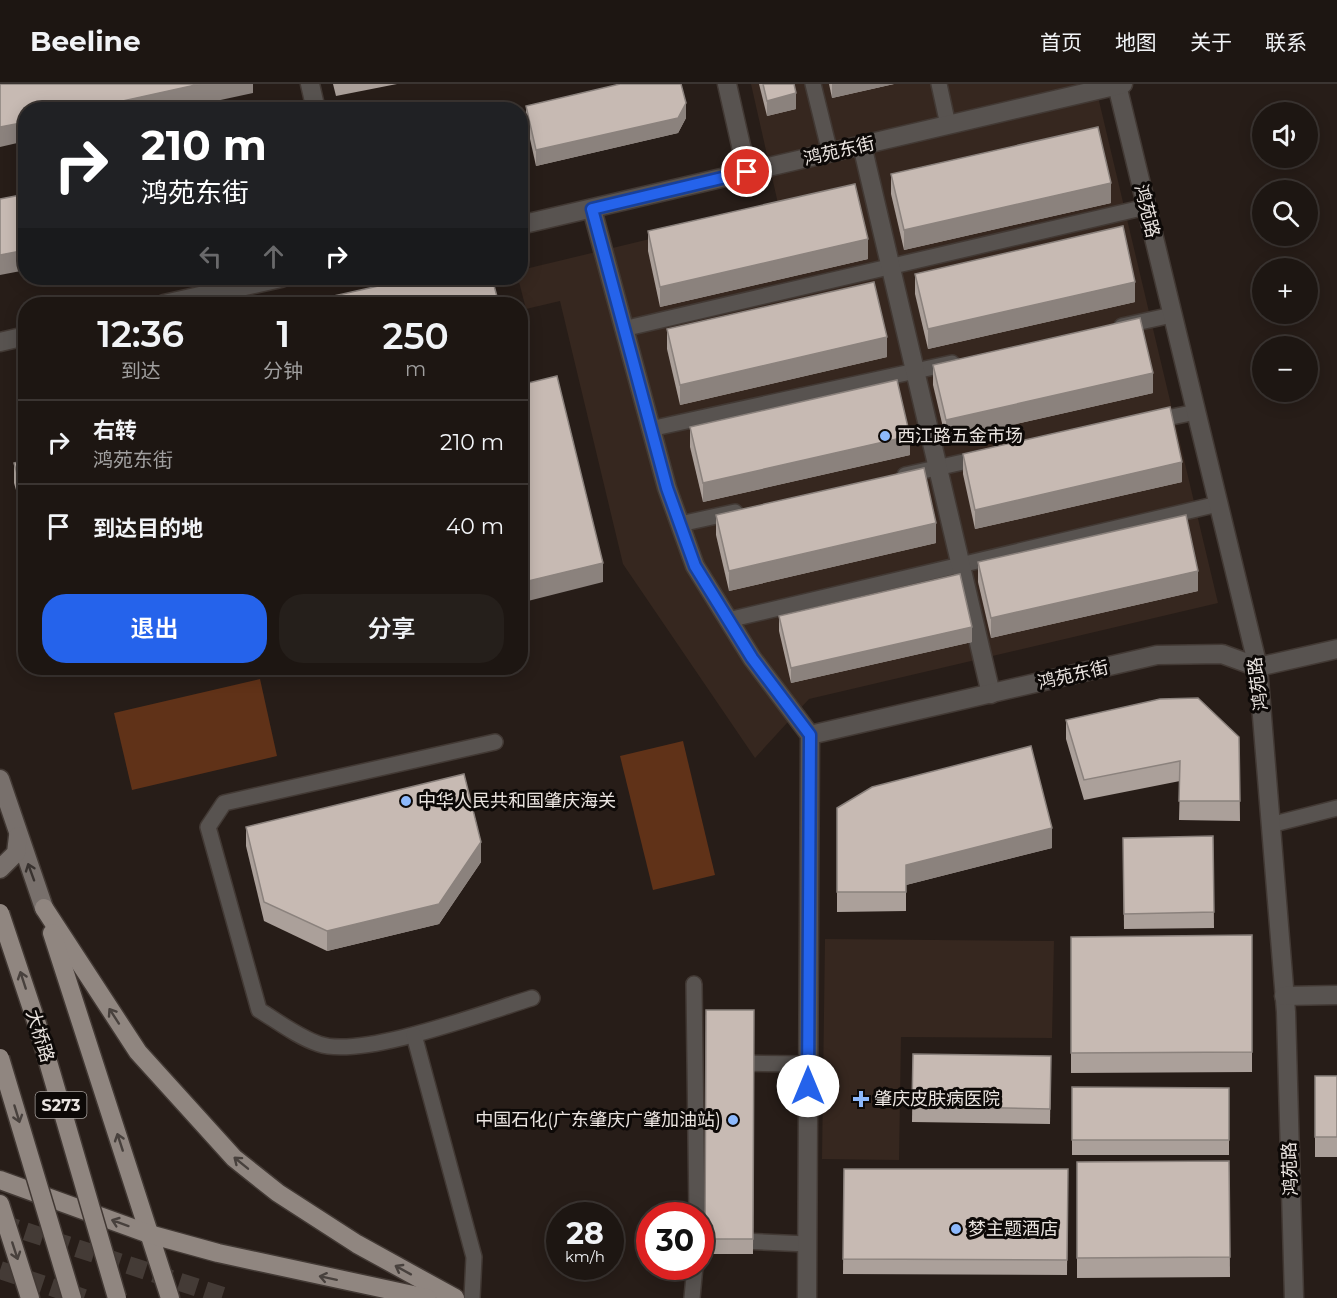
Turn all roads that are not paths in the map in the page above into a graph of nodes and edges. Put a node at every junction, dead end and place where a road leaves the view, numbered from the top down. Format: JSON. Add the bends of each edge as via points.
{"nodes":[{"id":1,"x":310,"y":84,"type":"edge"},
{"id":2,"x":726,"y":84,"type":"edge"},
{"id":3,"x":813,"y":84,"type":"edge"},
{"id":4,"x":939,"y":84,"type":"edge"},
{"id":5,"x":1119,"y":85,"type":"edge"},
{"id":6,"x":1066,"y":91,"type":"edge"},
{"id":7,"x":314,"y":102,"type":"edge"},
{"id":8,"x":948,"y":125,"type":"junction"},
{"id":9,"x":862,"y":145,"type":"junction"},
{"id":10,"x":830,"y":153,"type":"junction"},
{"id":11,"x":747,"y":172,"type":"junction"},
{"id":12,"x":1146,"y":207,"type":"junction"},
{"id":13,"x":592,"y":209,"type":"junction"},
{"id":14,"x":528,"y":223,"type":"edge"},
{"id":15,"x":891,"y":266,"type":"junction"},
{"id":16,"x":250,"y":285,"type":"edge"},
{"id":17,"x":196,"y":297,"type":"edge"},
{"id":18,"x":1172,"y":315,"type":"junction"},
{"id":19,"x":623,"y":329,"type":"junction"},
{"id":20,"x":1102,"y":330,"type":"edge"},
{"id":21,"x":18,"y":338,"type":"edge"},
{"id":22,"x":0,"y":342,"type":"edge"},
{"id":23,"x":962,"y":361,"type":"edge"},
{"id":24,"x":915,"y":371,"type":"junction"},
{"id":25,"x":1196,"y":412,"type":"junction"},
{"id":26,"x":1137,"y":424,"type":"edge"},
{"id":27,"x":650,"y":429,"type":"junction"},
{"id":28,"x":996,"y":455,"type":"edge"},
{"id":29,"x":938,"y":468,"type":"junction"},
{"id":30,"x":893,"y":477,"type":"edge"},
{"id":31,"x":1218,"y":504,"type":"junction"},
{"id":32,"x":747,"y":509,"type":"edge"},
{"id":33,"x":680,"y":524,"type":"junction"},
{"id":34,"x":961,"y":565,"type":"junction"},
{"id":35,"x":728,"y":620,"type":"junction"},
{"id":36,"x":1337,"y":649,"type":"edge"},
{"id":37,"x":1258,"y":667,"type":"junction"},
{"id":38,"x":991,"y":694,"type":"junction"},
{"id":39,"x":810,"y":735,"type":"junction"},
{"id":40,"x":495,"y":742,"type":"dead end"},
{"id":41,"x":0,"y":779,"type":"edge"},
{"id":42,"x":1337,"y":808,"type":"edge"},
{"id":43,"x":1270,"y":825,"type":"junction"},
{"id":44,"x":18,"y":836,"type":"junction"},
{"id":45,"x":0,"y":869,"type":"edge"},
{"id":46,"x":45,"y":908,"type":"junction"},
{"id":47,"x":0,"y":913,"type":"edge"},
{"id":48,"x":694,"y":984,"type":"dead end"},
{"id":49,"x":1337,"y":995,"type":"edge"},
{"id":50,"x":1284,"y":996,"type":"junction"},
{"id":51,"x":532,"y":998,"type":"dead end"},
{"id":52,"x":414,"y":1035,"type":"junction"},
{"id":53,"x":0,"y":1058,"type":"edge"},
{"id":54,"x":706,"y":1063,"type":"junction"},
{"id":55,"x":808,"y":1064,"type":"junction"},
{"id":56,"x":0,"y":1180,"type":"edge"},
{"id":57,"x":698,"y":1202,"type":"edge"},
{"id":58,"x":0,"y":1204,"type":"edge"},
{"id":59,"x":149,"y":1234,"type":"junction"},
{"id":60,"x":714,"y":1240,"type":"edge"},
{"id":61,"x":807,"y":1244,"type":"junction"},
{"id":62,"x":694,"y":1280,"type":"edge"},
{"id":63,"x":30,"y":1298,"type":"edge"},
{"id":64,"x":72,"y":1298,"type":"edge"},
{"id":65,"x":117,"y":1298,"type":"edge"},
{"id":66,"x":170,"y":1298,"type":"edge"},
{"id":67,"x":427,"y":1298,"type":"edge"},
{"id":68,"x":455,"y":1298,"type":"edge"},
{"id":69,"x":472,"y":1298,"type":"edge"},
{"id":70,"x":692,"y":1298,"type":"edge"},
{"id":71,"x":807,"y":1298,"type":"edge"},
{"id":72,"x":1294,"y":1298,"type":"edge"}],
"edges":[{"from":1,"to":7,"type":"street"},
{"from":2,"to":11,"type":"street"},
{"from":3,"to":10,"type":"lane"},
{"from":4,"to":8,"type":"lane"},
{"from":5,"to":6,"type":"street","name":"鸿苑东街"},
{"from":5,"to":12,"type":"street","name":"鸿苑路"},
{"from":6,"to":8,"type":"street","name":"鸿苑东街"},
{"from":8,"to":9,"type":"street","name":"鸿苑东街"},
{"from":9,"to":10,"type":"street","name":"鸿苑东街"},
{"from":9,"to":15,"type":"street"},
{"from":10,"to":11,"type":"street","name":"鸿苑东街"},
{"from":11,"to":13,"type":"street","name":"鸿苑东街"},
{"from":12,"to":15,"type":"lane"},
{"from":12,"to":18,"type":"street","name":"鸿苑路"},
{"from":13,"to":14,"type":"street","name":"鸿苑东街"},
{"from":13,"to":19,"type":"street"},
{"from":15,"to":19,"type":"lane"},
{"from":15,"to":24,"type":"street"},
{"from":16,"to":17,"type":"street"},
{"from":18,"to":20,"type":"lane"},
{"from":18,"to":25,"type":"street","name":"鸿苑路"},
{"from":19,"to":27,"type":"street"},
{"from":21,"to":22,"type":"street"},
{"from":23,"to":24,"type":"lane"},
{"from":24,"to":27,"type":"lane"},
{"from":24,"to":29,"type":"street"},
{"from":25,"to":26,"type":"lane"},
{"from":25,"to":31,"type":"street","name":"鸿苑路"},
{"from":27,"to":33,"type":"street"},
{"from":28,"to":29,"type":"lane"},
{"from":29,"to":30,"type":"lane"},
{"from":29,"to":34,"type":"street"},
{"from":31,"to":34,"type":"lane"},
{"from":31,"to":37,"type":"street","name":"鸿苑路"},
{"from":32,"to":33,"type":"lane"},
{"from":33,"to":35,"type":"street","via":[[695,566]]},
{"from":34,"to":35,"type":"lane"},
{"from":34,"to":38,"type":"street"},
{"from":35,"to":39,"type":"street"},
{"from":36,"to":37,"type":"street"},
{"from":37,"to":38,"type":"street","name":"鸿苑东街","via":[[1222,654],[1157,656]]},
{"from":37,"to":43,"type":"street","name":"鸿苑路"},
{"from":38,"to":39,"type":"street","name":"鸿苑东街"},
{"from":39,"to":55,"type":"street"},
{"from":40,"to":52,"type":"lane","via":[[224,803],[207,827],[259,1010],[319,1044],[353,1047]]},
{"from":41,"to":44,"type":"street"},
{"from":42,"to":43,"type":"lane"},
{"from":43,"to":50,"type":"street","name":"鸿苑路"},
{"from":44,"to":45,"type":"street","via":[[16,853]]},
{"from":46,"to":44,"type":"street","one_way":true},
{"from":59,"to":46,"type":"main road","one_way":true},
{"from":68,"to":46,"type":"main road","one_way":true,"via":[[357,1244],[234,1158],[138,1052]]},
{"from":65,"to":47,"type":"main road","name":"大桥路","number":"S273","one_way":true,"bridge":true,"via":[[37,1024]]},
{"from":48,"to":54,"type":"lane"},
{"from":49,"to":50,"type":"street"},
{"from":50,"to":72,"type":"street","name":"鸿苑路"},
{"from":51,"to":52,"type":"lane"},
{"from":52,"to":69,"type":"lane","via":[[474,1257]]},
{"from":53,"to":64,"type":"main road","number":"S273","one_way":true,"bridge":true},
{"from":54,"to":55,"type":"lane"},
{"from":54,"to":57,"type":"lane"},
{"from":55,"to":61,"type":"street"},
{"from":59,"to":56,"type":"main road","one_way":true},
{"from":58,"to":63,"type":"main road","one_way":true},
{"from":59,"to":66,"type":"main road"},
{"from":67,"to":59,"type":"main road","one_way":true,"via":[[252,1262]]},
{"from":60,"to":61,"type":"lane"},
{"from":61,"to":71,"type":"street"},
{"from":62,"to":70,"type":"lane"}]}
